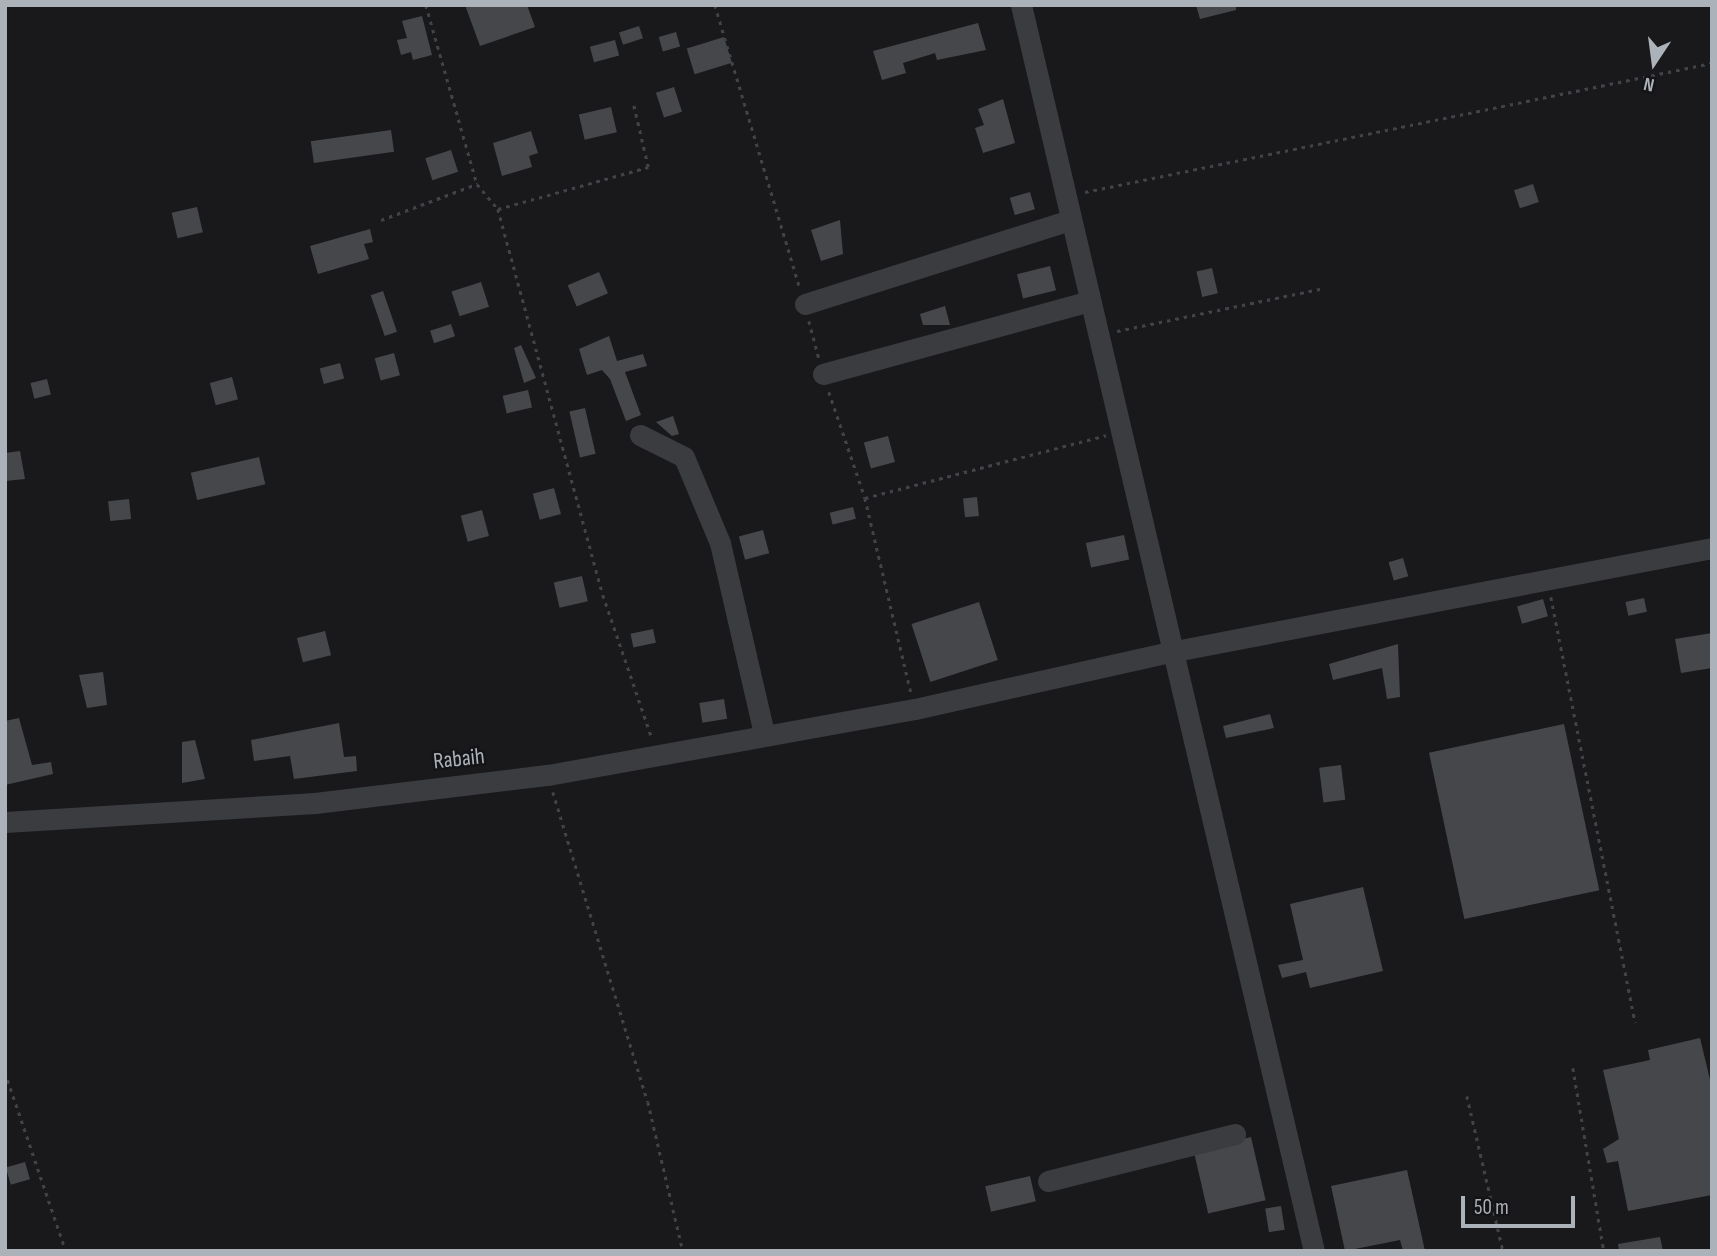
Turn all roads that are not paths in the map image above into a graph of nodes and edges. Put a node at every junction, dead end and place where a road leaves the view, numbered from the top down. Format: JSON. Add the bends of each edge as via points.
{"nodes":[{"id":1,"x":1021,"y":5,"type":"edge"},
{"id":2,"x":1070,"y":220,"type":"junction"},
{"id":3,"x":1088,"y":301,"type":"junction"},
{"id":4,"x":805,"y":304,"type":"dead end"},
{"id":5,"x":823,"y":374,"type":"dead end"},
{"id":6,"x":640,"y":435,"type":"dead end"},
{"id":7,"x":1712,"y":548,"type":"edge"},
{"id":8,"x":1170,"y":652,"type":"junction"},
{"id":9,"x":764,"y":734,"type":"junction"},
{"id":10,"x":5,"y":822,"type":"edge"},
{"id":11,"x":1235,"y":1135,"type":"dead end"},
{"id":12,"x":1048,"y":1181,"type":"dead end"},
{"id":13,"x":1314,"y":1251,"type":"edge"}],
"edges":[{"from":1,"to":2,"type":"street"},
{"from":2,"to":3,"type":"street"},
{"from":2,"to":4,"type":"street"},
{"from":3,"to":5,"type":"street"},
{"from":3,"to":8,"type":"street"},
{"from":6,"to":9,"type":"street","via":[[684,457],[715,531]]},
{"from":7,"to":8,"type":"street","name":"Rabaih","via":[[1547,576]]},
{"from":8,"to":9,"type":"street","name":"Rabaih","via":[[915,709]]},
{"from":8,"to":13,"type":"street"},
{"from":9,"to":10,"type":"street","name":"Rabaih","via":[[548,775],[315,803]]},
{"from":11,"to":12,"type":"street"}]}
